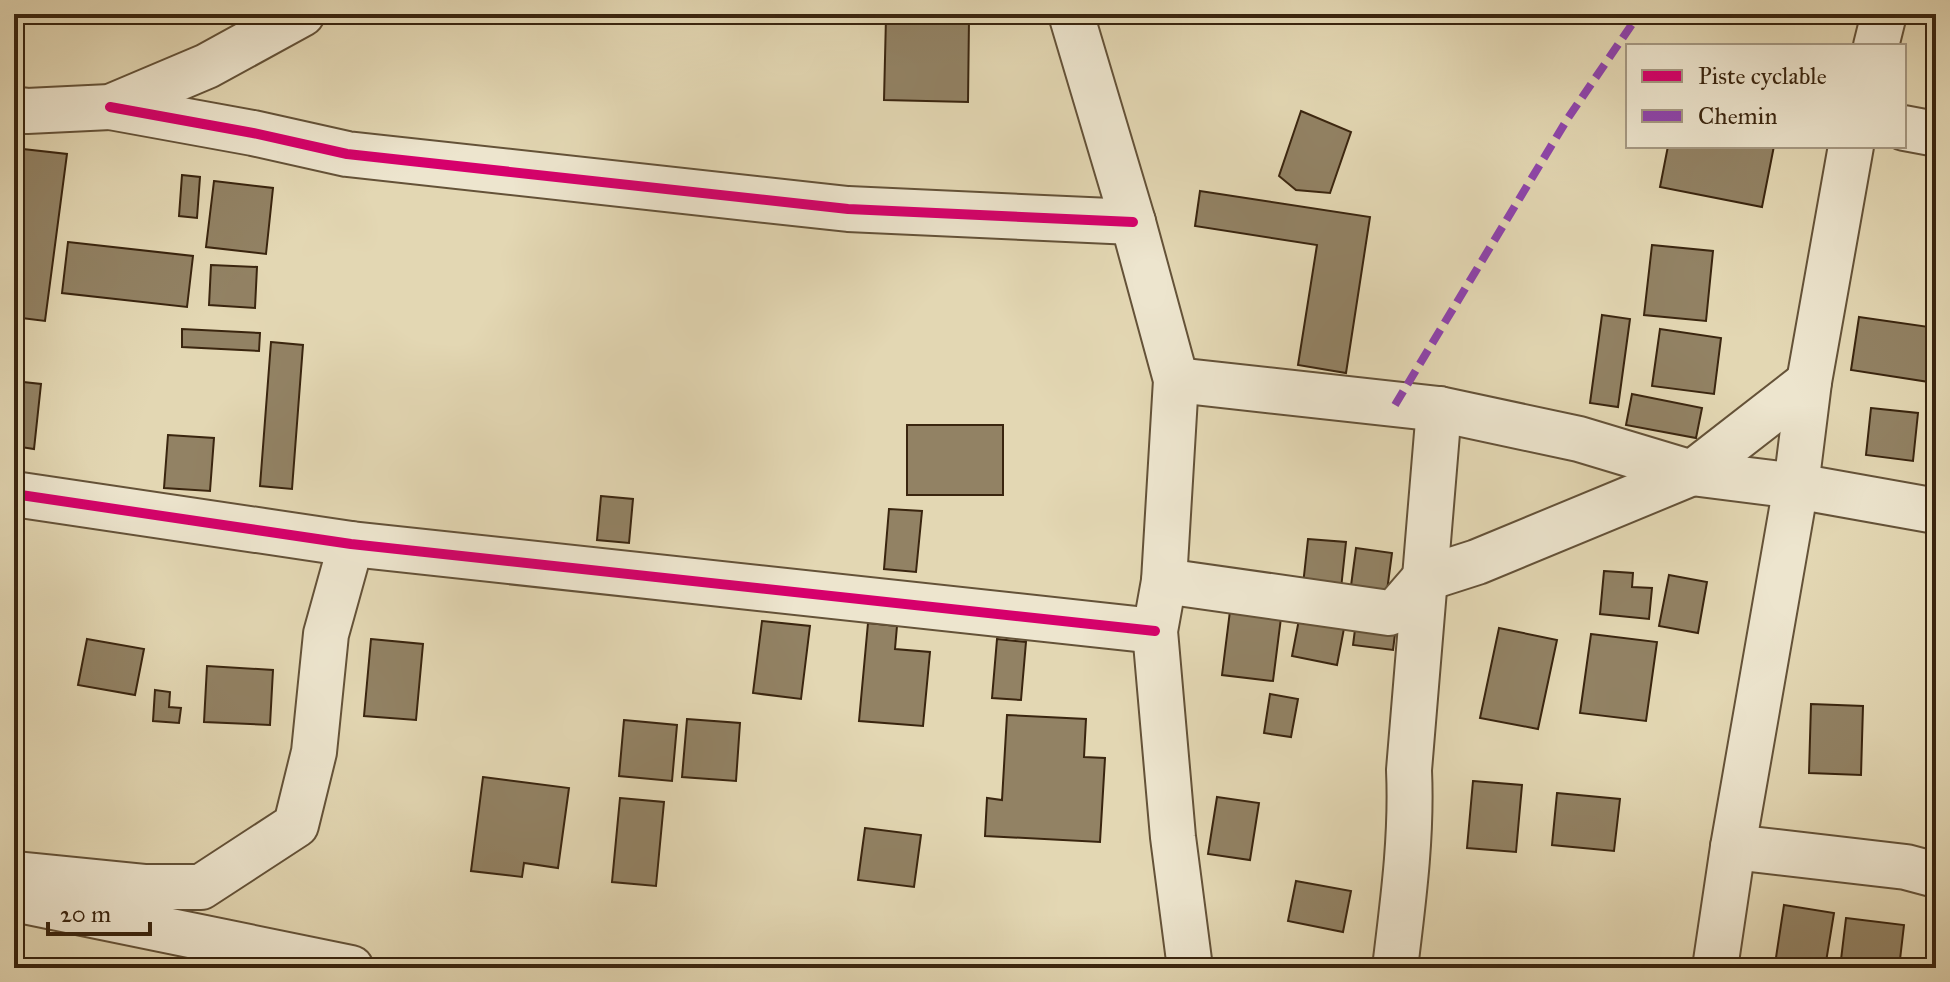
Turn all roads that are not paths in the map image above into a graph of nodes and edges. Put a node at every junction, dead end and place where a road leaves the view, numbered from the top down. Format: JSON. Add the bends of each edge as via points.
{"nodes":[{"id":1,"x":302,"y":14,"type":"edge"},
{"id":2,"x":1071,"y":14,"type":"edge"},
{"id":3,"x":1884,"y":14,"type":"edge"},
{"id":4,"x":1876,"y":44,"type":"edge"},
{"id":5,"x":110,"y":107,"type":"junction"},
{"id":6,"x":14,"y":109,"type":"edge"},
{"id":7,"x":1906,"y":128,"type":"edge"},
{"id":8,"x":1936,"y":134,"type":"edge"},
{"id":9,"x":1851,"y":148,"type":"edge"},
{"id":10,"x":1133,"y":222,"type":"junction"},
{"id":11,"x":1176,"y":380,"type":"junction"},
{"id":12,"x":1809,"y":382,"type":"junction"},
{"id":13,"x":1439,"y":409,"type":"junction"},
{"id":14,"x":1692,"y":473,"type":"junction"},
{"id":15,"x":1796,"y":486,"type":"junction"},
{"id":16,"x":14,"y":494,"type":"edge"},
{"id":17,"x":1936,"y":511,"type":"edge"},
{"id":18,"x":351,"y":544,"type":"junction"},
{"id":19,"x":1424,"y":579,"type":"junction"},
{"id":20,"x":1164,"y":581,"type":"junction"},
{"id":21,"x":1155,"y":631,"type":"junction"},
{"id":22,"x":1733,"y":847,"type":"junction"},
{"id":23,"x":14,"y":874,"type":"edge"},
{"id":24,"x":1936,"y":875,"type":"edge"},
{"id":25,"x":14,"y":899,"type":"edge"},
{"id":26,"x":351,"y":968,"type":"edge"},
{"id":27,"x":1190,"y":968,"type":"edge"},
{"id":28,"x":1395,"y":968,"type":"edge"},
{"id":29,"x":1715,"y":968,"type":"edge"}],
"edges":[{"from":1,"to":5,"type":"street","via":[[207,66]]},
{"from":2,"to":10,"type":"street"},
{"from":3,"to":4,"type":"street"},
{"from":5,"to":6,"type":"street"},
{"from":5,"to":10,"type":"street","via":[[362,156],[848,209]]},
{"from":7,"to":8,"type":"street"},
{"from":9,"to":12,"type":"street"},
{"from":10,"to":11,"type":"street"},
{"from":11,"to":13,"type":"street"},
{"from":11,"to":20,"type":"street"},
{"from":12,"to":14,"type":"street"},
{"from":12,"to":15,"type":"street"},
{"from":13,"to":14,"type":"street","via":[[1567,436]]},
{"from":13,"to":19,"type":"street"},
{"from":14,"to":15,"type":"street"},
{"from":14,"to":19,"type":"street"},
{"from":15,"to":17,"type":"street"},
{"from":15,"to":22,"type":"street"},
{"from":16,"to":18,"type":"street"},
{"from":18,"to":21,"type":"street"},
{"from":18,"to":23,"type":"street","via":[[326,634],[314,752],[296,825],[201,887]]},
{"from":19,"to":20,"type":"street","via":[[1389,613]]},
{"from":19,"to":28,"type":"street","via":[[1409,770],[1408,863]]},
{"from":20,"to":21,"type":"street"},
{"from":21,"to":27,"type":"street"},
{"from":22,"to":24,"type":"street"},
{"from":22,"to":29,"type":"street"},
{"from":25,"to":26,"type":"street"}]}
